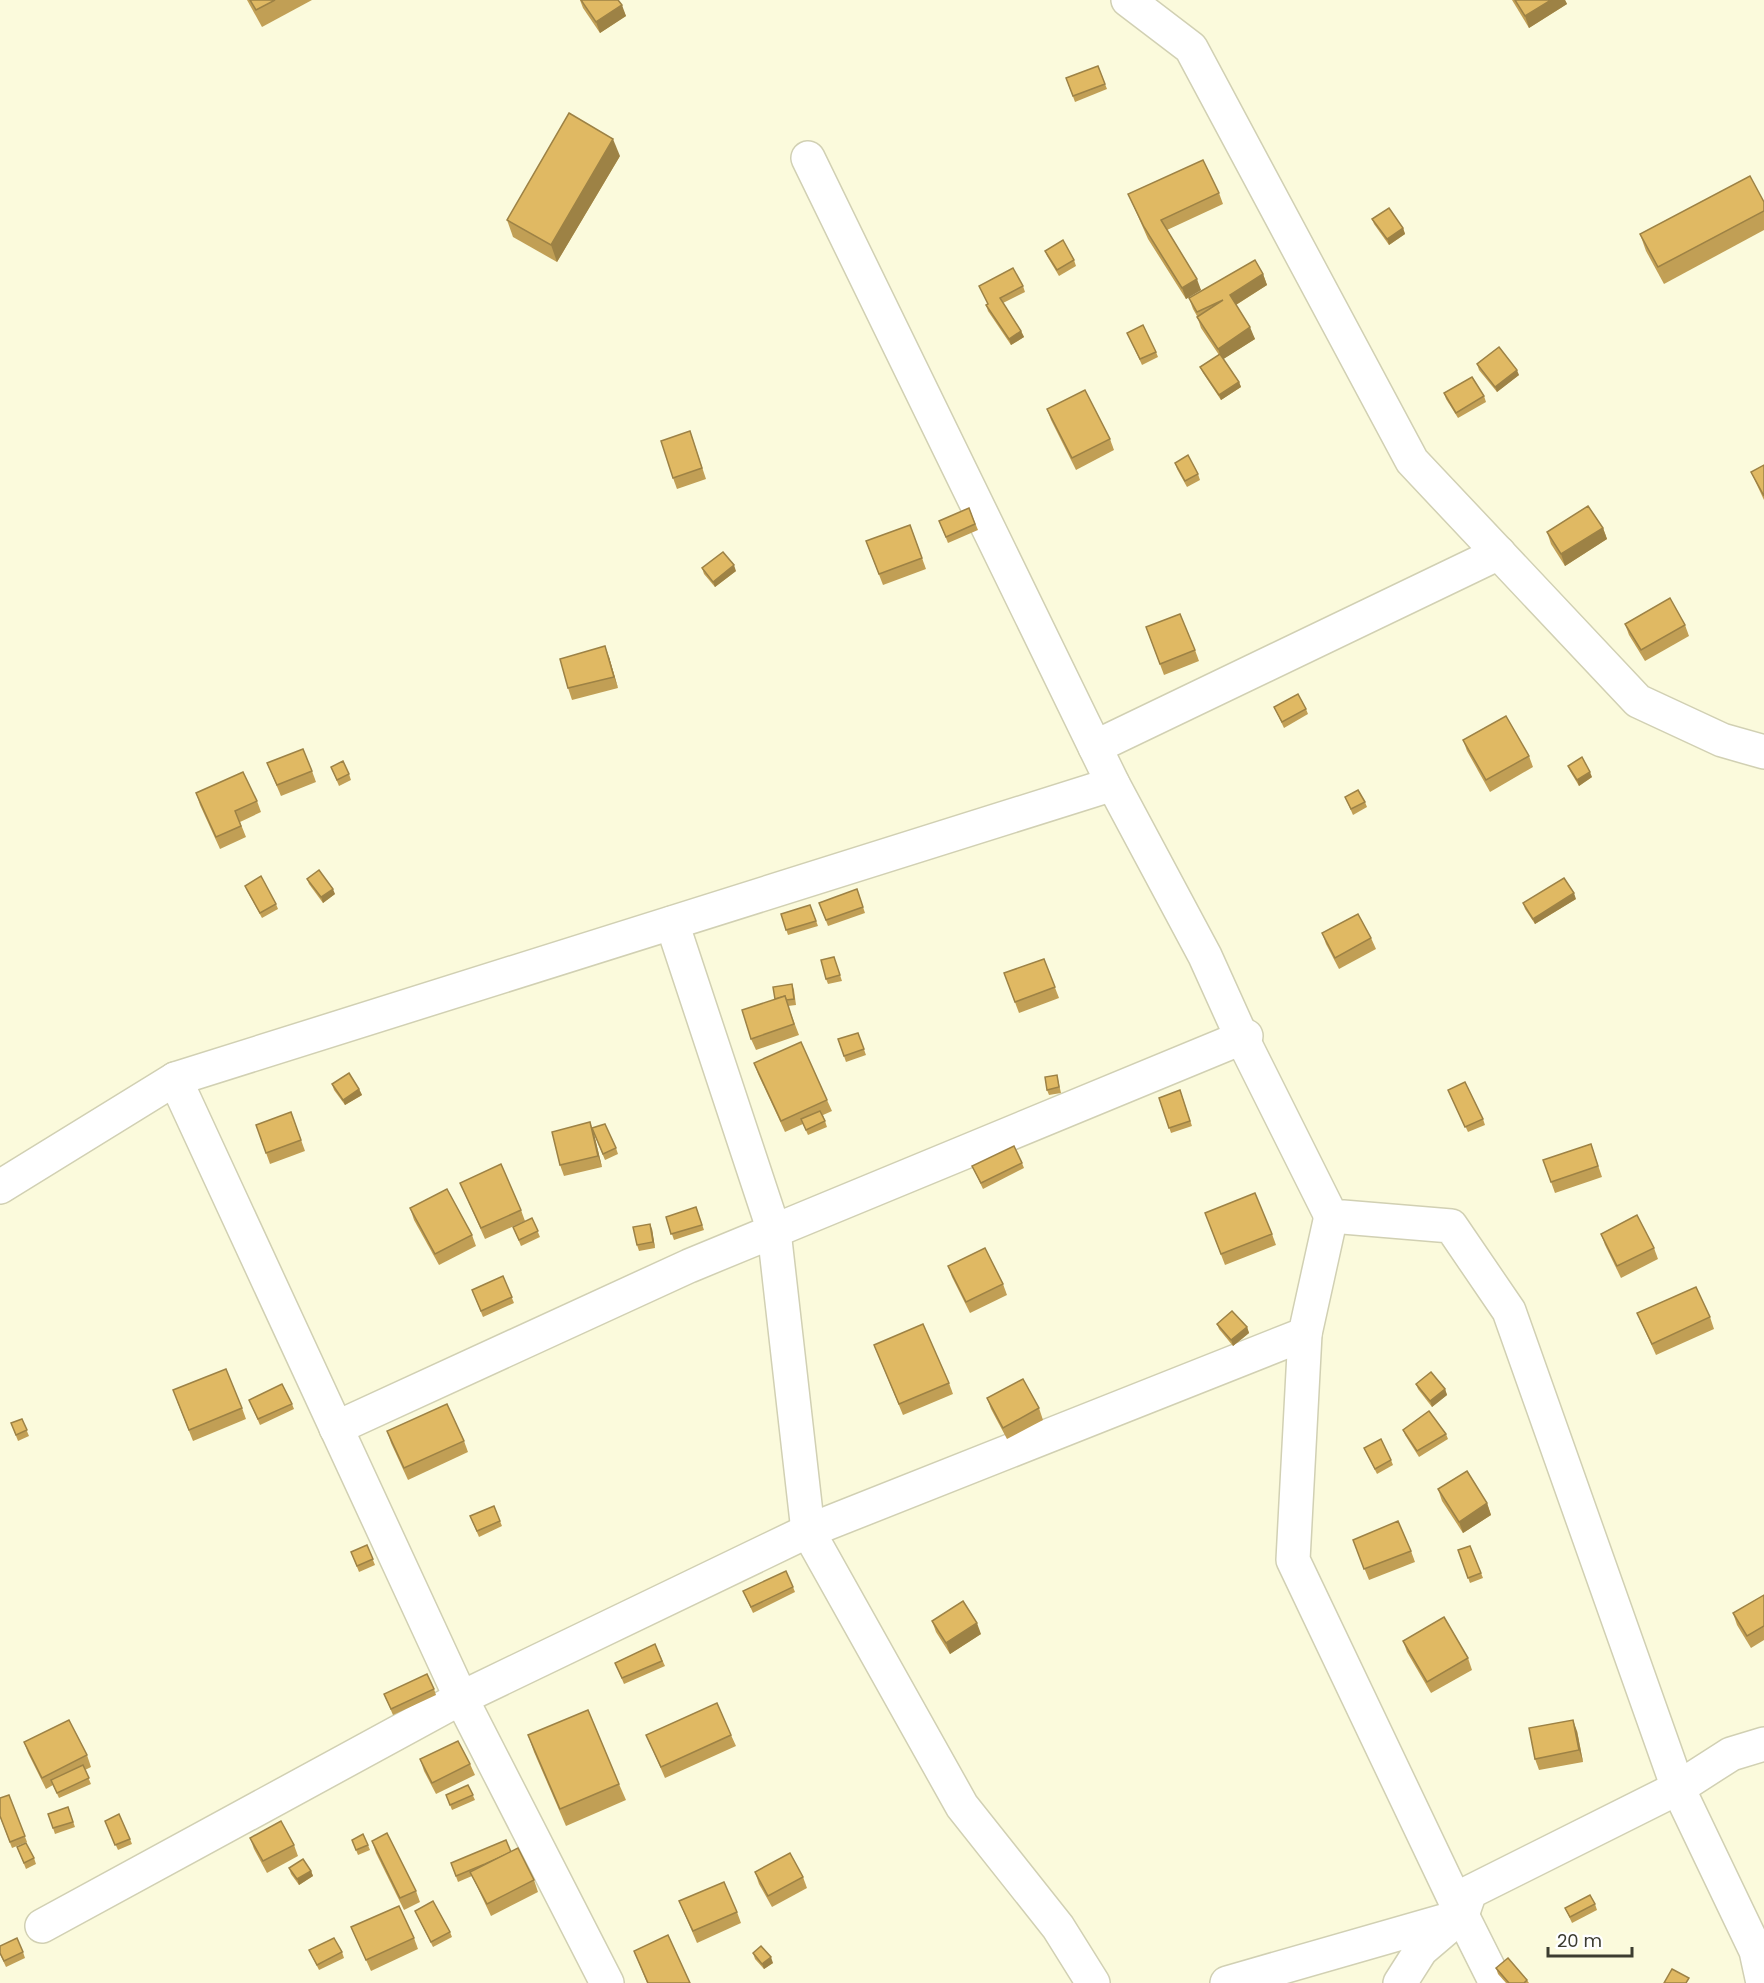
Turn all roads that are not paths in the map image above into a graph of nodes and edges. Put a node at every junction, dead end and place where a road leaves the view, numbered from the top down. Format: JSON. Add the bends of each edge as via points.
{"nodes":[{"id":1,"x":1128,"y":0,"type":"edge"},
{"id":2,"x":808,"y":158,"type":"dead end"},
{"id":3,"x":1499,"y":553,"type":"junction"},
{"id":4,"x":1095,"y":747,"type":"junction"},
{"id":5,"x":1764,"y":752,"type":"edge"},
{"id":6,"x":1113,"y":784,"type":"junction"},
{"id":7,"x":672,"y":922,"type":"junction"},
{"id":8,"x":1244,"y":1037,"type":"junction"},
{"id":9,"x":175,"y":1079,"type":"junction"},
{"id":10,"x":0,"y":1188,"type":"edge"},
{"id":11,"x":1331,"y":1216,"type":"junction"},
{"id":12,"x":774,"y":1231,"type":"junction"},
{"id":13,"x":1305,"y":1334,"type":"junction"},
{"id":14,"x":336,"y":1428,"type":"junction"},
{"id":15,"x":808,"y":1531,"type":"junction"},
{"id":16,"x":461,"y":1698,"type":"junction"},
{"id":17,"x":1764,"y":1744,"type":"edge"},
{"id":18,"x":1678,"y":1788,"type":"junction"},
{"id":19,"x":1462,"y":1915,"type":"junction"},
{"id":20,"x":42,"y":1926,"type":"dead end"},
{"id":21,"x":607,"y":1983,"type":"edge"},
{"id":22,"x":1093,"y":1983,"type":"edge"},
{"id":23,"x":1227,"y":1983,"type":"edge"},
{"id":24,"x":1400,"y":1983,"type":"edge"},
{"id":25,"x":1496,"y":1983,"type":"edge"},
{"id":26,"x":1763,"y":1983,"type":"edge"}],
"edges":[{"from":1,"to":3,"type":"street","via":[[1191,48],[1412,461]]},
{"from":2,"to":4,"type":"street"},
{"from":3,"to":4,"type":"street"},
{"from":3,"to":5,"type":"street","via":[[1638,701],[1722,740]]},
{"from":4,"to":6,"type":"street"},
{"from":6,"to":7,"type":"street"},
{"from":6,"to":8,"type":"street"},
{"from":7,"to":9,"type":"street"},
{"from":7,"to":12,"type":"street"},
{"from":8,"to":11,"type":"street"},
{"from":8,"to":12,"type":"street"},
{"from":9,"to":10,"type":"street"},
{"from":9,"to":14,"type":"street"},
{"from":11,"to":13,"type":"street"},
{"from":11,"to":18,"type":"street","via":[[1451,1226],[1509,1311]]},
{"from":12,"to":14,"type":"street"},
{"from":12,"to":15,"type":"street"},
{"from":13,"to":15,"type":"street"},
{"from":13,"to":19,"type":"street","via":[[1293,1560]]},
{"from":14,"to":16,"type":"street"},
{"from":15,"to":16,"type":"street"},
{"from":15,"to":22,"type":"street","via":[[962,1806],[1058,1927]]},
{"from":16,"to":20,"type":"street"},
{"from":16,"to":21,"type":"street"},
{"from":17,"to":18,"type":"street","via":[[1731,1754]]},
{"from":18,"to":19,"type":"street","via":[[1470,1892]]},
{"from":18,"to":26,"type":"street","via":[[1756,1951]]},
{"from":19,"to":23,"type":"street"},
{"from":19,"to":24,"type":"street","via":[[1421,1950]]},
{"from":19,"to":25,"type":"street"}]}
